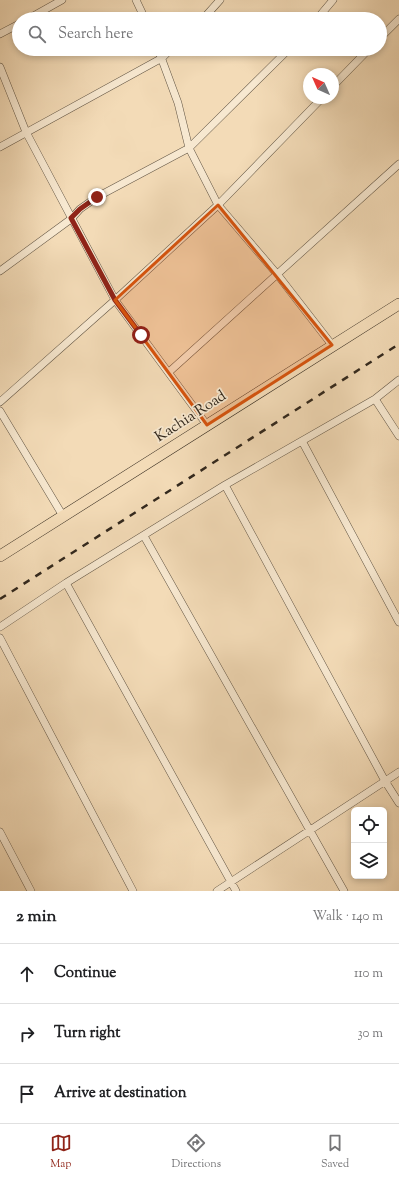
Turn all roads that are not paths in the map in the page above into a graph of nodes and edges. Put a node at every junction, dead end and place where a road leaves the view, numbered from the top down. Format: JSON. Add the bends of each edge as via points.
{"nodes":[{"id":1,"x":62,"y":0,"type":"edge"},
{"id":2,"x":136,"y":0,"type":"edge"},
{"id":3,"x":220,"y":0,"type":"edge"},
{"id":4,"x":333,"y":0,"type":"edge"},
{"id":5,"x":41,"y":12,"type":"edge"},
{"id":6,"x":141,"y":12,"type":"edge"},
{"id":7,"x":209,"y":12,"type":"edge"},
{"id":8,"x":323,"y":12,"type":"edge"},
{"id":9,"x":399,"y":18,"type":"edge"},
{"id":10,"x":12,"y":28,"type":"edge"},
{"id":11,"x":387,"y":31,"type":"edge"},
{"id":12,"x":0,"y":34,"type":"edge"},
{"id":13,"x":282,"y":56,"type":"edge"},
{"id":14,"x":362,"y":56,"type":"edge"},
{"id":15,"x":162,"y":58,"type":"joint"},
{"id":16,"x":0,"y":67,"type":"edge"},
{"id":17,"x":339,"y":80,"type":"edge"},
{"id":18,"x":316,"y":104,"type":"edge"},
{"id":19,"x":26,"y":132,"type":"junction"},
{"id":20,"x":0,"y":147,"type":"edge"},
{"id":21,"x":188,"y":148,"type":"junction"},
{"id":22,"x":399,"y":164,"type":"edge"},
{"id":23,"x":218,"y":205,"type":"junction"},
{"id":24,"x":71,"y":218,"type":"junction"},
{"id":25,"x":0,"y":271,"type":"edge"},
{"id":26,"x":277,"y":274,"type":"junction"},
{"id":27,"x":115,"y":300,"type":"junction"},
{"id":28,"x":399,"y":304,"type":"edge"},
{"id":29,"x":332,"y":345,"type":"junction"},
{"id":30,"x":169,"y":372,"type":"junction"},
{"id":31,"x":399,"y":380,"type":"edge"},
{"id":32,"x":375,"y":399,"type":"junction"},
{"id":33,"x":0,"y":402,"type":"edge"},
{"id":34,"x":0,"y":411,"type":"edge"},
{"id":35,"x":207,"y":425,"type":"junction"},
{"id":36,"x":399,"y":436,"type":"edge"},
{"id":37,"x":302,"y":441,"type":"junction"},
{"id":38,"x":225,"y":485,"type":"junction"},
{"id":39,"x":63,"y":516,"type":"junction"},
{"id":40,"x":144,"y":536,"type":"junction"},
{"id":41,"x":0,"y":556,"type":"edge"},
{"id":42,"x":66,"y":583,"type":"junction"},
{"id":43,"x":399,"y":622,"type":"edge"},
{"id":44,"x":0,"y":628,"type":"edge"},
{"id":45,"x":0,"y":638,"type":"edge"},
{"id":46,"x":399,"y":772,"type":"edge"},
{"id":47,"x":385,"y":781,"type":"junction"},
{"id":48,"x":399,"y":803,"type":"edge"},
{"id":49,"x":308,"y":830,"type":"junction"},
{"id":50,"x":0,"y":832,"type":"edge"},
{"id":51,"x":231,"y":881,"type":"junction"},
{"id":52,"x":31,"y":891,"type":"edge"},
{"id":53,"x":133,"y":891,"type":"edge"},
{"id":54,"x":217,"y":891,"type":"edge"},
{"id":55,"x":236,"y":891,"type":"edge"},
{"id":56,"x":344,"y":891,"type":"edge"}],
"edges":[{"from":1,"to":5,"type":"street"},
{"from":2,"to":6,"type":"street"},
{"from":3,"to":7,"type":"street"},
{"from":4,"to":8,"type":"street"},
{"from":9,"to":11,"type":"street"},
{"from":10,"to":12,"type":"street"},
{"from":13,"to":21,"type":"street"},
{"from":14,"to":17,"type":"street"},
{"from":15,"to":19,"type":"street"},
{"from":15,"to":21,"type":"street","via":[[178,103]]},
{"from":16,"to":19,"type":"street"},
{"from":18,"to":23,"type":"street"},
{"from":19,"to":20,"type":"street"},
{"from":19,"to":24,"type":"street"},
{"from":21,"to":23,"type":"street"},
{"from":21,"to":24,"type":"street","via":[[97,197]]},
{"from":22,"to":26,"type":"street"},
{"from":23,"to":26,"type":"street"},
{"from":23,"to":27,"type":"street"},
{"from":24,"to":25,"type":"street"},
{"from":24,"to":27,"type":"street"},
{"from":26,"to":29,"type":"street"},
{"from":26,"to":30,"type":"street"},
{"from":27,"to":30,"type":"street"},
{"from":27,"to":33,"type":"street"},
{"from":28,"to":29,"type":"main road","name":"Kachia Road"},
{"from":29,"to":35,"type":"main road","name":"Kachia Road"},
{"from":30,"to":35,"type":"street"},
{"from":31,"to":32,"type":"street"},
{"from":32,"to":36,"type":"street"},
{"from":32,"to":37,"type":"street"},
{"from":34,"to":39,"type":"street"},
{"from":35,"to":39,"type":"main road","name":"Kachia Road"},
{"from":37,"to":38,"type":"street"},
{"from":37,"to":43,"type":"street"},
{"from":38,"to":40,"type":"street"},
{"from":38,"to":47,"type":"street"},
{"from":39,"to":41,"type":"main road","name":"Kachia Road"},
{"from":40,"to":42,"type":"street"},
{"from":40,"to":49,"type":"street"},
{"from":42,"to":44,"type":"street"},
{"from":42,"to":51,"type":"street"},
{"from":45,"to":53,"type":"street"},
{"from":46,"to":47,"type":"street"},
{"from":47,"to":48,"type":"street"},
{"from":47,"to":49,"type":"street"},
{"from":49,"to":51,"type":"street"},
{"from":49,"to":56,"type":"street"},
{"from":50,"to":52,"type":"street"},
{"from":51,"to":54,"type":"street"},
{"from":51,"to":55,"type":"street"}]}
